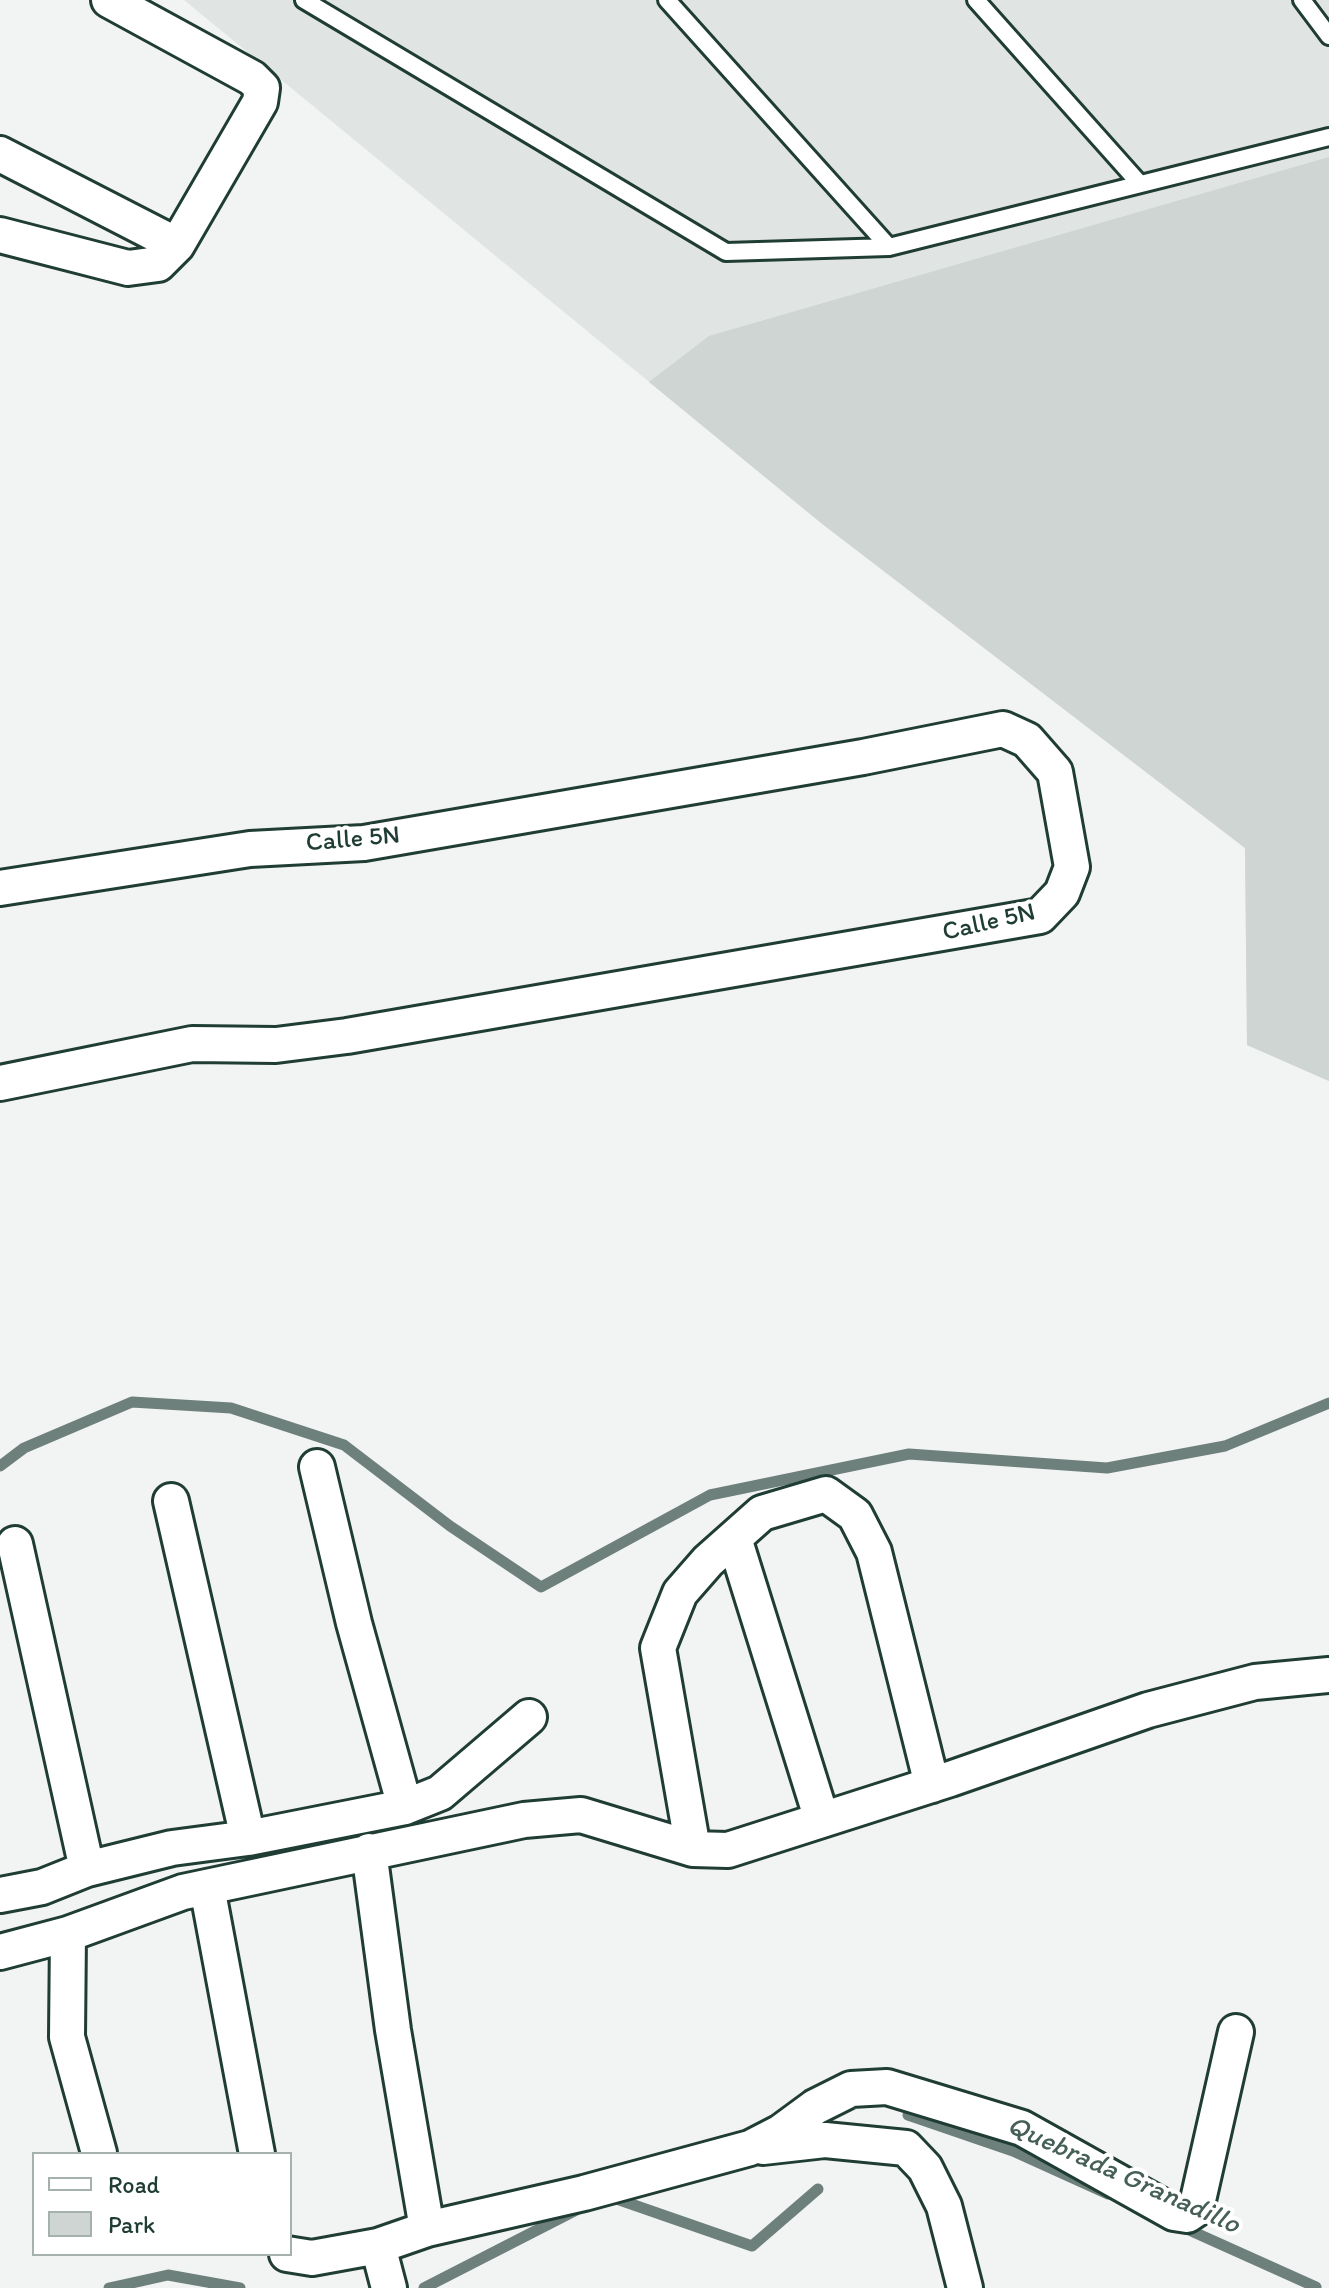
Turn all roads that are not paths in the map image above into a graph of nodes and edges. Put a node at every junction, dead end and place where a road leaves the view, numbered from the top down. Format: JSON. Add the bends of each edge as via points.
{"nodes":[{"id":1,"x":109,"y":0,"type":"edge"},
{"id":2,"x":304,"y":0,"type":"edge"},
{"id":3,"x":667,"y":0,"type":"edge"},
{"id":4,"x":976,"y":0,"type":"edge"},
{"id":5,"x":1302,"y":0,"type":"edge"},
{"id":6,"x":1329,"y":36,"type":"edge"},
{"id":7,"x":1329,"y":137,"type":"edge"},
{"id":8,"x":0,"y":154,"type":"edge"},
{"id":9,"x":1140,"y":184,"type":"junction"},
{"id":10,"x":0,"y":235,"type":"edge"},
{"id":11,"x":177,"y":245,"type":"junction"},
{"id":12,"x":889,"y":247,"type":"junction"},
{"id":13,"x":0,"y":888,"type":"edge"},
{"id":14,"x":0,"y":1083,"type":"edge"},
{"id":15,"x":317,"y":1467,"type":"dead end"},
{"id":16,"x":171,"y":1501,"type":"dead end"},
{"id":17,"x":734,"y":1538,"type":"junction"},
{"id":18,"x":15,"y":1544,"type":"dead end"},
{"id":19,"x":1329,"y":1675,"type":"edge"},
{"id":20,"x":529,"y":1717,"type":"dead end"},
{"id":21,"x":932,"y":1785,"type":"junction"},
{"id":22,"x":405,"y":1807,"type":"junction"},
{"id":23,"x":822,"y":1820,"type":"junction"},
{"id":24,"x":248,"y":1838,"type":"junction"},
{"id":25,"x":693,"y":1849,"type":"junction"},
{"id":26,"x":369,"y":1851,"type":"junction"},
{"id":27,"x":87,"y":1869,"type":"junction"},
{"id":28,"x":207,"y":1887,"type":"junction"},
{"id":29,"x":0,"y":1895,"type":"edge"},
{"id":30,"x":68,"y":1934,"type":"junction"},
{"id":31,"x":0,"y":1952,"type":"edge"},
{"id":32,"x":1236,"y":2032,"type":"dead end"},
{"id":33,"x":750,"y":2148,"type":"junction"},
{"id":34,"x":99,"y":2152,"type":"edge"},
{"id":35,"x":257,"y":2152,"type":"edge"},
{"id":36,"x":427,"y":2229,"type":"junction"},
{"id":37,"x":378,"y":2246,"type":"junction"},
{"id":38,"x":292,"y":2255,"type":"edge"},
{"id":39,"x":389,"y":2288,"type":"edge"},
{"id":40,"x":965,"y":2288,"type":"edge"}],
"edges":[{"from":1,"to":11,"type":"street","via":[[262,88],[260,102]]},
{"from":2,"to":12,"type":"lane","via":[[726,252]]},
{"from":3,"to":12,"type":"lane"},
{"from":4,"to":9,"type":"lane"},
{"from":5,"to":6,"type":"lane"},
{"from":7,"to":9,"type":"lane"},
{"from":8,"to":11,"type":"street"},
{"from":9,"to":12,"type":"lane"},
{"from":10,"to":11,"type":"street","via":[[128,268],[158,264]]},
{"from":13,"to":14,"type":"street","name":"Calle 5N","via":[[250,849],[364,843],[1003,729],[1027,740],[1055,772],[1072,867],[1062,893],[1040,916],[347,1036],[276,1045],[192,1044]]},
{"from":15,"to":22,"type":"street"},
{"from":16,"to":24,"type":"street"},
{"from":17,"to":21,"type":"street","via":[[762,1513],[826,1494],[855,1515],[874,1552]]},
{"from":17,"to":23,"type":"street"},
{"from":17,"to":25,"type":"street","via":[[680,1593],[658,1648]]},
{"from":18,"to":27,"type":"street"},
{"from":19,"to":21,"type":"street","via":[[1255,1682],[1148,1710]]},
{"from":20,"to":22,"type":"street","via":[[440,1793]]},
{"from":21,"to":23,"type":"street"},
{"from":22,"to":24,"type":"street"},
{"from":23,"to":25,"type":"street","via":[[728,1850]]},
{"from":24,"to":27,"type":"street","via":[[172,1848]]},
{"from":25,"to":26,"type":"street","via":[[581,1815],[524,1820]]},
{"from":26,"to":28,"type":"street"},
{"from":26,"to":36,"type":"street"},
{"from":27,"to":29,"type":"street","via":[[42,1887]]},
{"from":28,"to":30,"type":"street"},
{"from":28,"to":35,"type":"street"},
{"from":30,"to":31,"type":"street"},
{"from":30,"to":34,"type":"street","via":[[67,2037]]},
{"from":32,"to":33,"type":"street","via":[[1196,2209],[1187,2215],[1174,2213],[1022,2128],[887,2087],[851,2089]]},
{"from":33,"to":36,"type":"street"},
{"from":33,"to":40,"type":"street","via":[[825,2140],[906,2148],[925,2168],[944,2206]]},
{"from":36,"to":37,"type":"street"},
{"from":37,"to":38,"type":"street","via":[[312,2258]]},
{"from":37,"to":39,"type":"street"}]}
